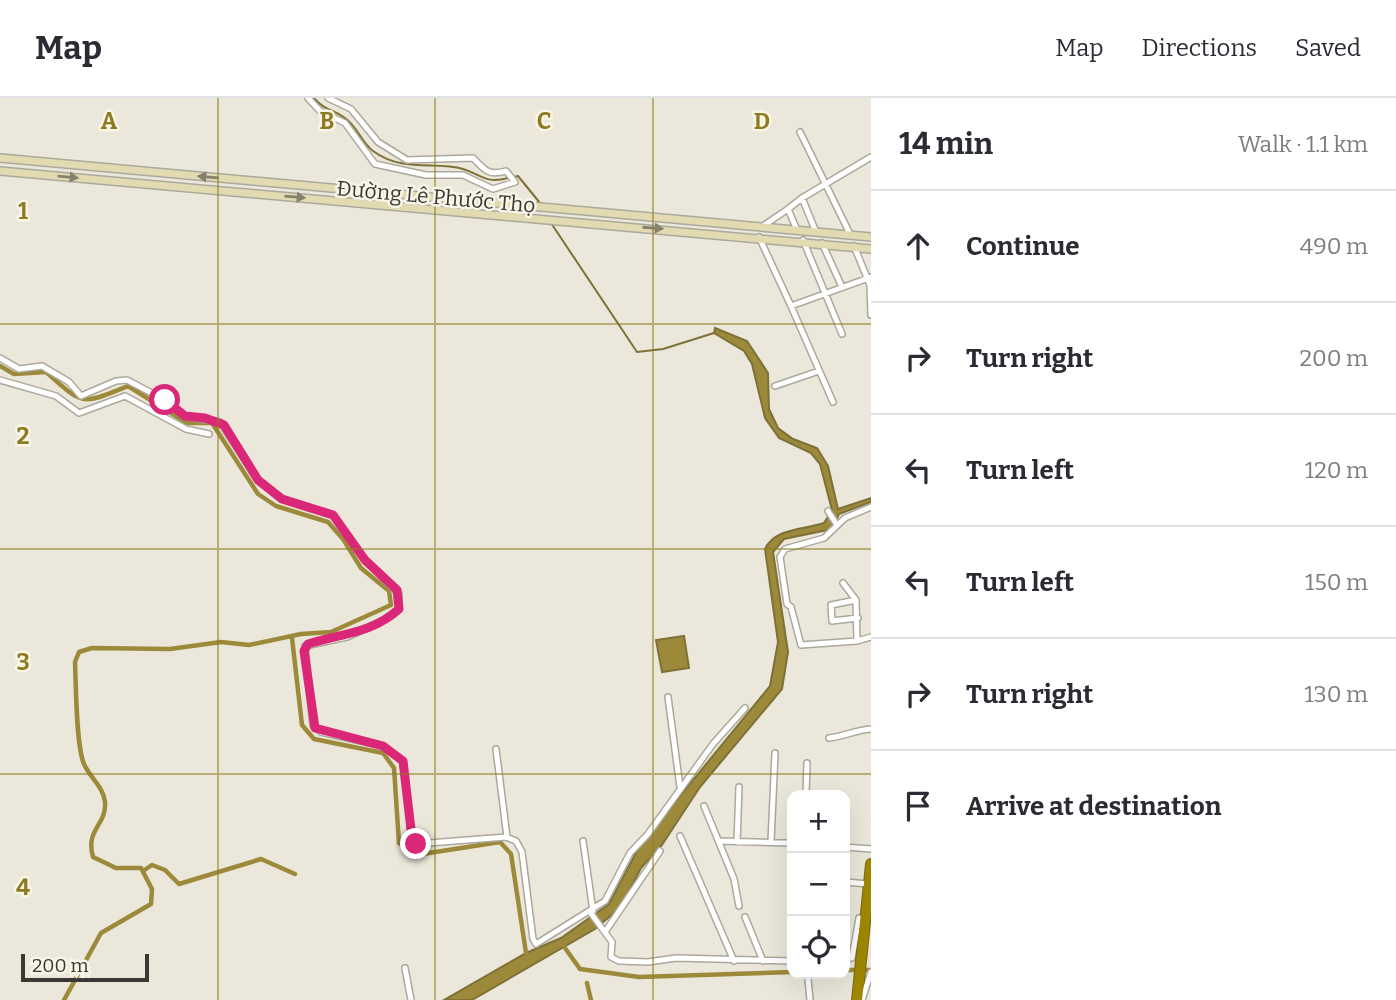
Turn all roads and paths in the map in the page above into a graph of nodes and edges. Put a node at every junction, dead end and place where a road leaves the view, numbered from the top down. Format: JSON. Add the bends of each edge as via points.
{"nodes":[{"id":1,"x":308,"y":98,"type":"edge"},
{"id":2,"x":328,"y":98,"type":"edge"},
{"id":3,"x":800,"y":132,"type":"dead end"},
{"id":4,"x":871,"y":157,"type":"edge"},
{"id":5,"x":0,"y":158,"type":"edge"},
{"id":6,"x":122,"y":169,"type":"junction"},
{"id":7,"x":0,"y":170,"type":"edge"},
{"id":8,"x":121,"y":181,"type":"junction"},
{"id":9,"x":826,"y":182,"type":"junction"},
{"id":10,"x":802,"y":198,"type":"junction"},
{"id":11,"x":479,"y":201,"type":"junction"},
{"id":12,"x":788,"y":209,"type":"junction"},
{"id":13,"x":478,"y":214,"type":"junction"},
{"id":14,"x":737,"y":224,"type":"junction"},
{"id":15,"x":763,"y":226,"type":"junction"},
{"id":16,"x":797,"y":230,"type":"junction"},
{"id":17,"x":816,"y":232,"type":"junction"},
{"id":18,"x":850,"y":234,"type":"junction"},
{"id":19,"x":735,"y":235,"type":"junction"},
{"id":20,"x":758,"y":237,"type":"junction"},
{"id":21,"x":871,"y":237,"type":"edge"},
{"id":22,"x":803,"y":240,"type":"junction"},
{"id":23,"x":822,"y":243,"type":"junction"},
{"id":24,"x":854,"y":246,"type":"junction"},
{"id":25,"x":871,"y":248,"type":"edge"},
{"id":26,"x":869,"y":278,"type":"edge"},
{"id":27,"x":842,"y":288,"type":"junction"},
{"id":28,"x":825,"y":293,"type":"junction"},
{"id":29,"x":791,"y":306,"type":"junction"},
{"id":30,"x":871,"y":315,"type":"edge"},
{"id":31,"x":842,"y":334,"type":"dead end"},
{"id":32,"x":0,"y":358,"type":"edge"},
{"id":33,"x":820,"y":371,"type":"junction"},
{"id":34,"x":0,"y":380,"type":"edge"},
{"id":35,"x":775,"y":386,"type":"dead end"},
{"id":36,"x":833,"y":402,"type":"dead end"},
{"id":37,"x":209,"y":434,"type":"dead end"},
{"id":38,"x":871,"y":507,"type":"edge"},
{"id":39,"x":828,"y":511,"type":"dead end"},
{"id":40,"x":837,"y":524,"type":"junction"},
{"id":41,"x":843,"y":583,"type":"dead end"},
{"id":42,"x":856,"y":600,"type":"junction"},
{"id":43,"x":858,"y":618,"type":"junction"},
{"id":44,"x":871,"y":637,"type":"edge"},
{"id":45,"x":857,"y":641,"type":"junction"},
{"id":46,"x":668,"y":697,"type":"dead end"},
{"id":47,"x":745,"y":708,"type":"dead end"},
{"id":48,"x":871,"y":729,"type":"edge"},
{"id":49,"x":829,"y":738,"type":"dead end"},
{"id":50,"x":496,"y":749,"type":"dead end"},
{"id":51,"x":775,"y":753,"type":"dead end"},
{"id":52,"x":807,"y":763,"type":"dead end"},
{"id":53,"x":739,"y":787,"type":"dead end"},
{"id":54,"x":680,"y":788,"type":"junction"},
{"id":55,"x":806,"y":790,"type":"edge"},
{"id":56,"x":704,"y":806,"type":"dead end"},
{"id":57,"x":680,"y":836,"type":"dead end"},
{"id":58,"x":507,"y":837,"type":"junction"},
{"id":59,"x":583,"y":841,"type":"dead end"},
{"id":60,"x":719,"y":841,"type":"junction"},
{"id":61,"x":737,"y":842,"type":"junction"},
{"id":62,"x":771,"y":842,"type":"junction"},
{"id":63,"x":787,"y":844,"type":"edge"},
{"id":64,"x":850,"y":847,"type":"edge"},
{"id":65,"x":871,"y":849,"type":"edge"},
{"id":66,"x":660,"y":851,"type":"dead end"},
{"id":67,"x":871,"y":864,"type":"edge"},
{"id":68,"x":850,"y":883,"type":"edge"},
{"id":69,"x":869,"y":889,"type":"edge"},
{"id":70,"x":739,"y":906,"type":"dead end"},
{"id":71,"x":592,"y":913,"type":"junction"},
{"id":72,"x":746,"y":917,"type":"dead end"},
{"id":73,"x":866,"y":919,"type":"junction"},
{"id":74,"x":604,"y":931,"type":"junction"},
{"id":75,"x":850,"y":958,"type":"edge"},
{"id":76,"x":734,"y":961,"type":"junction"},
{"id":77,"x":763,"y":961,"type":"junction"},
{"id":78,"x":787,"y":961,"type":"edge"},
{"id":79,"x":405,"y":968,"type":"dead end"},
{"id":80,"x":871,"y":972,"type":"edge"},
{"id":81,"x":808,"y":979,"type":"dead end"},
{"id":82,"x":859,"y":998,"type":"edge"},
{"id":83,"x":411,"y":1000,"type":"edge"},
{"id":84,"x":810,"y":1000,"type":"edge"}],
"edges":[{"from":1,"to":2,"type":"street","via":[[320,111],[345,123],[375,164],[432,176],[463,175],[493,189],[514,182],[508,173],[486,172],[473,158],[407,160],[379,142],[351,109]]},
{"from":3,"to":9,"type":"street"},
{"from":4,"to":9,"type":"street"},
{"from":5,"to":6,"type":"street","name":"Đường Lê Phước Thọ"},
{"from":6,"to":8,"type":"street"},
{"from":11,"to":6,"type":"street","name":"Đường Lê Phước Thọ","one_way":true},
{"from":7,"to":8,"type":"street","name":"Đường Lê Phước Thọ","one_way":true},
{"from":8,"to":13,"type":"street","name":"Đường Lê Phước Thọ","one_way":true},
{"from":9,"to":10,"type":"street"},
{"from":9,"to":18,"type":"street"},
{"from":10,"to":12,"type":"street"},
{"from":10,"to":17,"type":"street"},
{"from":11,"to":13,"type":"street"},
{"from":11,"to":14,"type":"street","name":"Đường Lê Phước Thọ"},
{"from":12,"to":15,"type":"street"},
{"from":12,"to":16,"type":"street"},
{"from":13,"to":19,"type":"street","name":"Đường Lê Phước Thọ","one_way":true},
{"from":14,"to":15,"type":"street","name":"Đường Lê Phước Thọ"},
{"from":14,"to":19,"type":"street"},
{"from":15,"to":16,"type":"street","name":"Đường Lê Phước Thọ"},
{"from":16,"to":17,"type":"street","name":"Đường Lê Phước Thọ"},
{"from":17,"to":18,"type":"street","name":"Đường Lê Phước Thọ"},
{"from":18,"to":21,"type":"street","name":"Đường Lê Phước Thọ"},
{"from":19,"to":20,"type":"street","name":"Đường Lê Phước Thọ"},
{"from":20,"to":22,"type":"street","name":"Đường Lê Phước Thọ"},
{"from":20,"to":29,"type":"street"},
{"from":22,"to":23,"type":"street","name":"Đường Lê Phước Thọ"},
{"from":22,"to":28,"type":"street"},
{"from":23,"to":24,"type":"street","name":"Đường Lê Phước Thọ"},
{"from":23,"to":27,"type":"street"},
{"from":24,"to":25,"type":"street","name":"Đường Lê Phước Thọ"},
{"from":24,"to":26,"type":"street"},
{"from":26,"to":27,"type":"street"},
{"from":26,"to":30,"type":"street"},
{"from":27,"to":28,"type":"street"},
{"from":28,"to":29,"type":"street"},
{"from":28,"to":31,"type":"street"},
{"from":29,"to":33,"type":"street"},
{"from":32,"to":58,"type":"street","via":[[19,369],[42,366],[82,396],[127,380],[185,416],[220,422],[265,486],[282,499],[333,515],[365,560],[395,586],[399,609],[347,637],[305,646],[315,728],[383,746],[403,761],[416,844]]},
{"from":33,"to":35,"type":"street"},
{"from":33,"to":36,"type":"street"},
{"from":34,"to":37,"type":"street","via":[[57,396],[79,413],[125,396],[186,429]]},
{"from":38,"to":40,"type":"street"},
{"from":39,"to":40,"type":"street"},
{"from":40,"to":45,"type":"street","via":[[824,538],[781,551],[780,571],[801,645]]},
{"from":41,"to":42,"type":"street"},
{"from":42,"to":43,"type":"street"},
{"from":42,"to":43,"type":"street","via":[[831,605],[832,621]]},
{"from":43,"to":45,"type":"street"},
{"from":44,"to":45,"type":"street"},
{"from":46,"to":54,"type":"street"},
{"from":47,"to":54,"type":"street"},
{"from":48,"to":49,"type":"street"},
{"from":50,"to":58,"type":"street"},
{"from":51,"to":62,"type":"street"},
{"from":52,"to":55,"type":"street"},
{"from":53,"to":61,"type":"street"},
{"from":54,"to":71,"type":"street"},
{"from":56,"to":60,"type":"street"},
{"from":57,"to":76,"type":"street"},
{"from":58,"to":71,"type":"street","via":[[516,841],[522,852],[536,944]]},
{"from":59,"to":71,"type":"street"},
{"from":60,"to":61,"type":"street"},
{"from":60,"to":70,"type":"street"},
{"from":61,"to":62,"type":"street"},
{"from":62,"to":63,"type":"street"},
{"from":64,"to":65,"type":"street"},
{"from":66,"to":74,"type":"street"},
{"from":67,"to":69,"type":"highway"},
{"from":68,"to":69,"type":"street"},
{"from":69,"to":73,"type":"highway"},
{"from":71,"to":74,"type":"street"},
{"from":72,"to":77,"type":"street"},
{"from":73,"to":75,"type":"street","via":[[859,918]]},
{"from":73,"to":82,"type":"highway"},
{"from":74,"to":76,"type":"street","via":[[613,944],[611,957],[619,961]]},
{"from":76,"to":77,"type":"street"},
{"from":77,"to":78,"type":"street"},
{"from":79,"to":83,"type":"street"},
{"from":80,"to":82,"type":"street"},
{"from":81,"to":84,"type":"street"}]}
